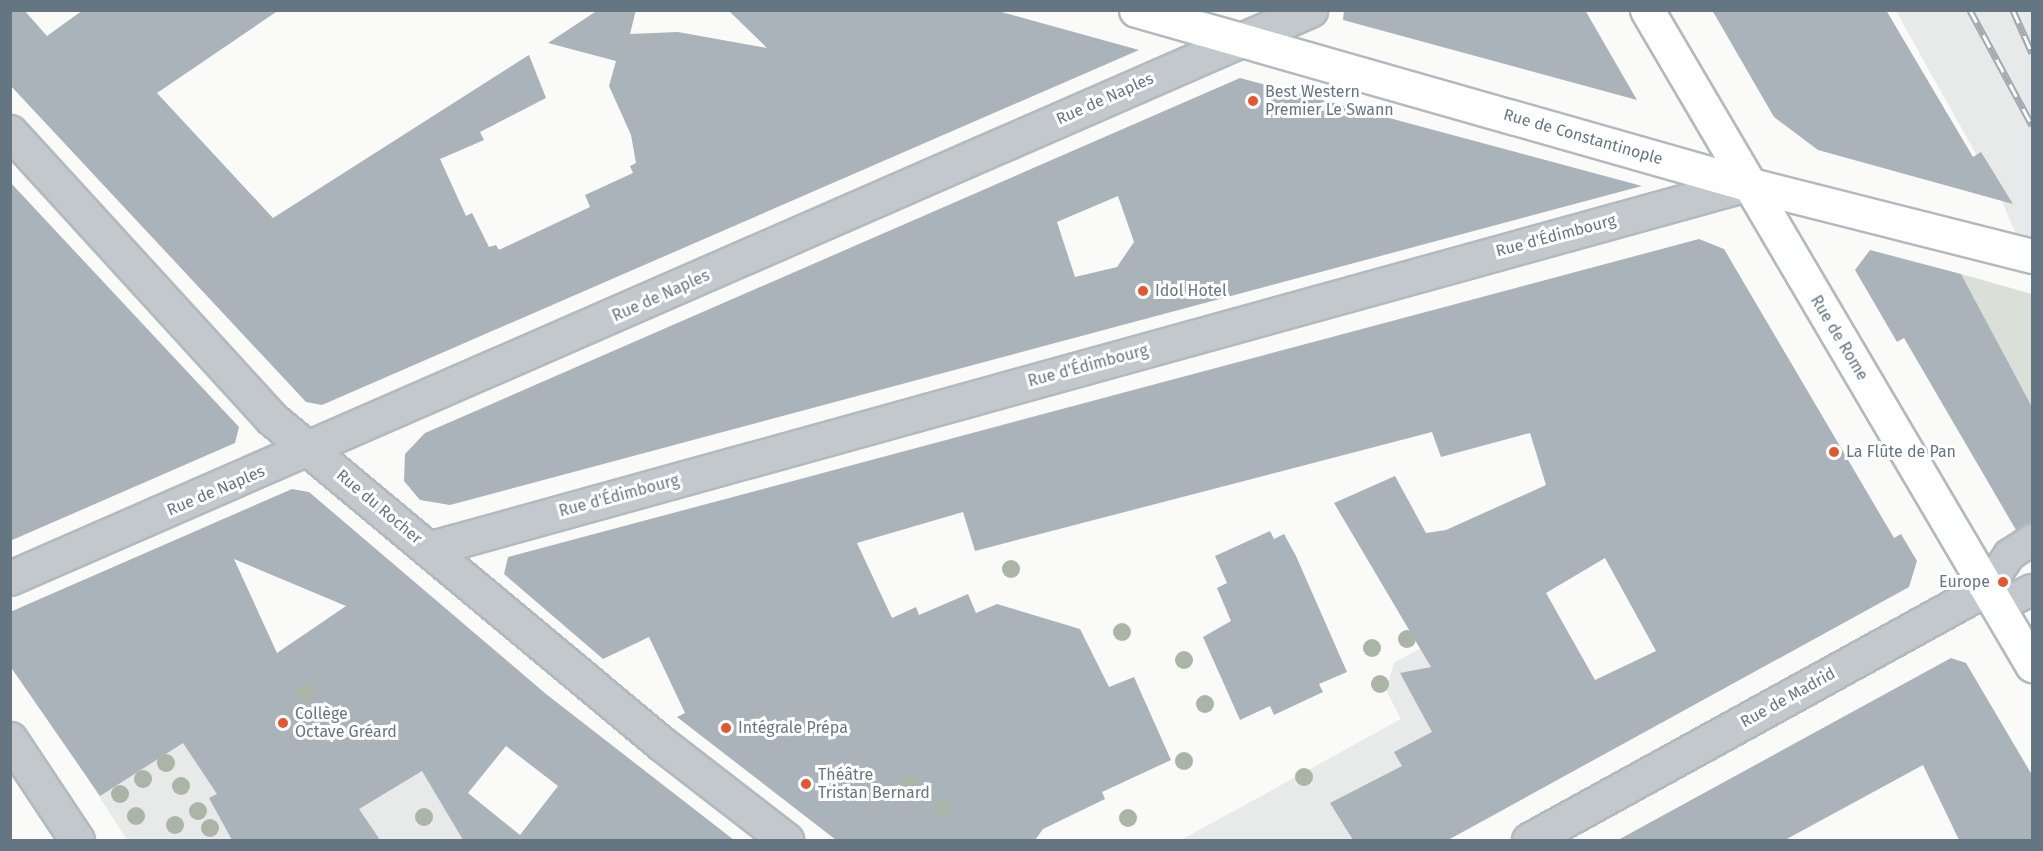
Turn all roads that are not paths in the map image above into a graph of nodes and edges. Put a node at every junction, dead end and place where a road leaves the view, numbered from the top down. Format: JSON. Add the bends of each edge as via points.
{"nodes":[{"id":1,"x":1136,"y":10,"type":"edge"},
{"id":2,"x":1310,"y":10,"type":"edge"},
{"id":3,"x":1647,"y":10,"type":"edge"},
{"id":4,"x":1243,"y":38,"type":"junction"},
{"id":5,"x":10,"y":132,"type":"edge"},
{"id":6,"x":1747,"y":184,"type":"junction"},
{"id":7,"x":2032,"y":256,"type":"edge"},
{"id":8,"x":311,"y":450,"type":"junction"},
{"id":9,"x":2032,"y":540,"type":"edge"},
{"id":10,"x":428,"y":549,"type":"junction"},
{"id":11,"x":10,"y":578,"type":"edge"},
{"id":12,"x":2032,"y":591,"type":"edge"},
{"id":13,"x":1993,"y":598,"type":"junction"},
{"id":14,"x":2032,"y":665,"type":"edge"},
{"id":15,"x":10,"y":740,"type":"edge"},
{"id":16,"x":77,"y":840,"type":"edge"},
{"id":17,"x":786,"y":840,"type":"edge"},
{"id":18,"x":1529,"y":840,"type":"edge"}],
"edges":[{"from":1,"to":4,"type":"main road","name":"Rue de Constantinople"},
{"from":2,"to":4,"type":"street","name":"Rue de Naples"},
{"from":3,"to":6,"type":"main road","name":"Rue de Rome"},
{"from":4,"to":6,"type":"main road","name":"Rue de Constantinople"},
{"from":4,"to":8,"type":"street","name":"Rue de Naples"},
{"from":5,"to":8,"type":"street","name":"Rue du Rocher","via":[[271,418]]},
{"from":6,"to":7,"type":"main road","name":"Rue de Constantinople"},
{"from":6,"to":10,"type":"street","name":"Rue d'Édimbourg"},
{"from":6,"to":13,"type":"main road","name":"Rue de Rome"},
{"from":8,"to":10,"type":"street","name":"Rue du Rocher"},
{"from":8,"to":11,"type":"street","name":"Rue de Naples"},
{"from":9,"to":13,"type":"street","name":"Rue de Madrid","via":[[2009,555]]},
{"from":10,"to":17,"type":"street","name":"Rue du Rocher","via":[[662,744]]},
{"from":12,"to":13,"type":"street","name":"Rue de Madrid"},
{"from":13,"to":14,"type":"main road","name":"Rue de Rome"},
{"from":13,"to":18,"type":"street","name":"Rue de Madrid"},
{"from":15,"to":16,"type":"street"}]}
